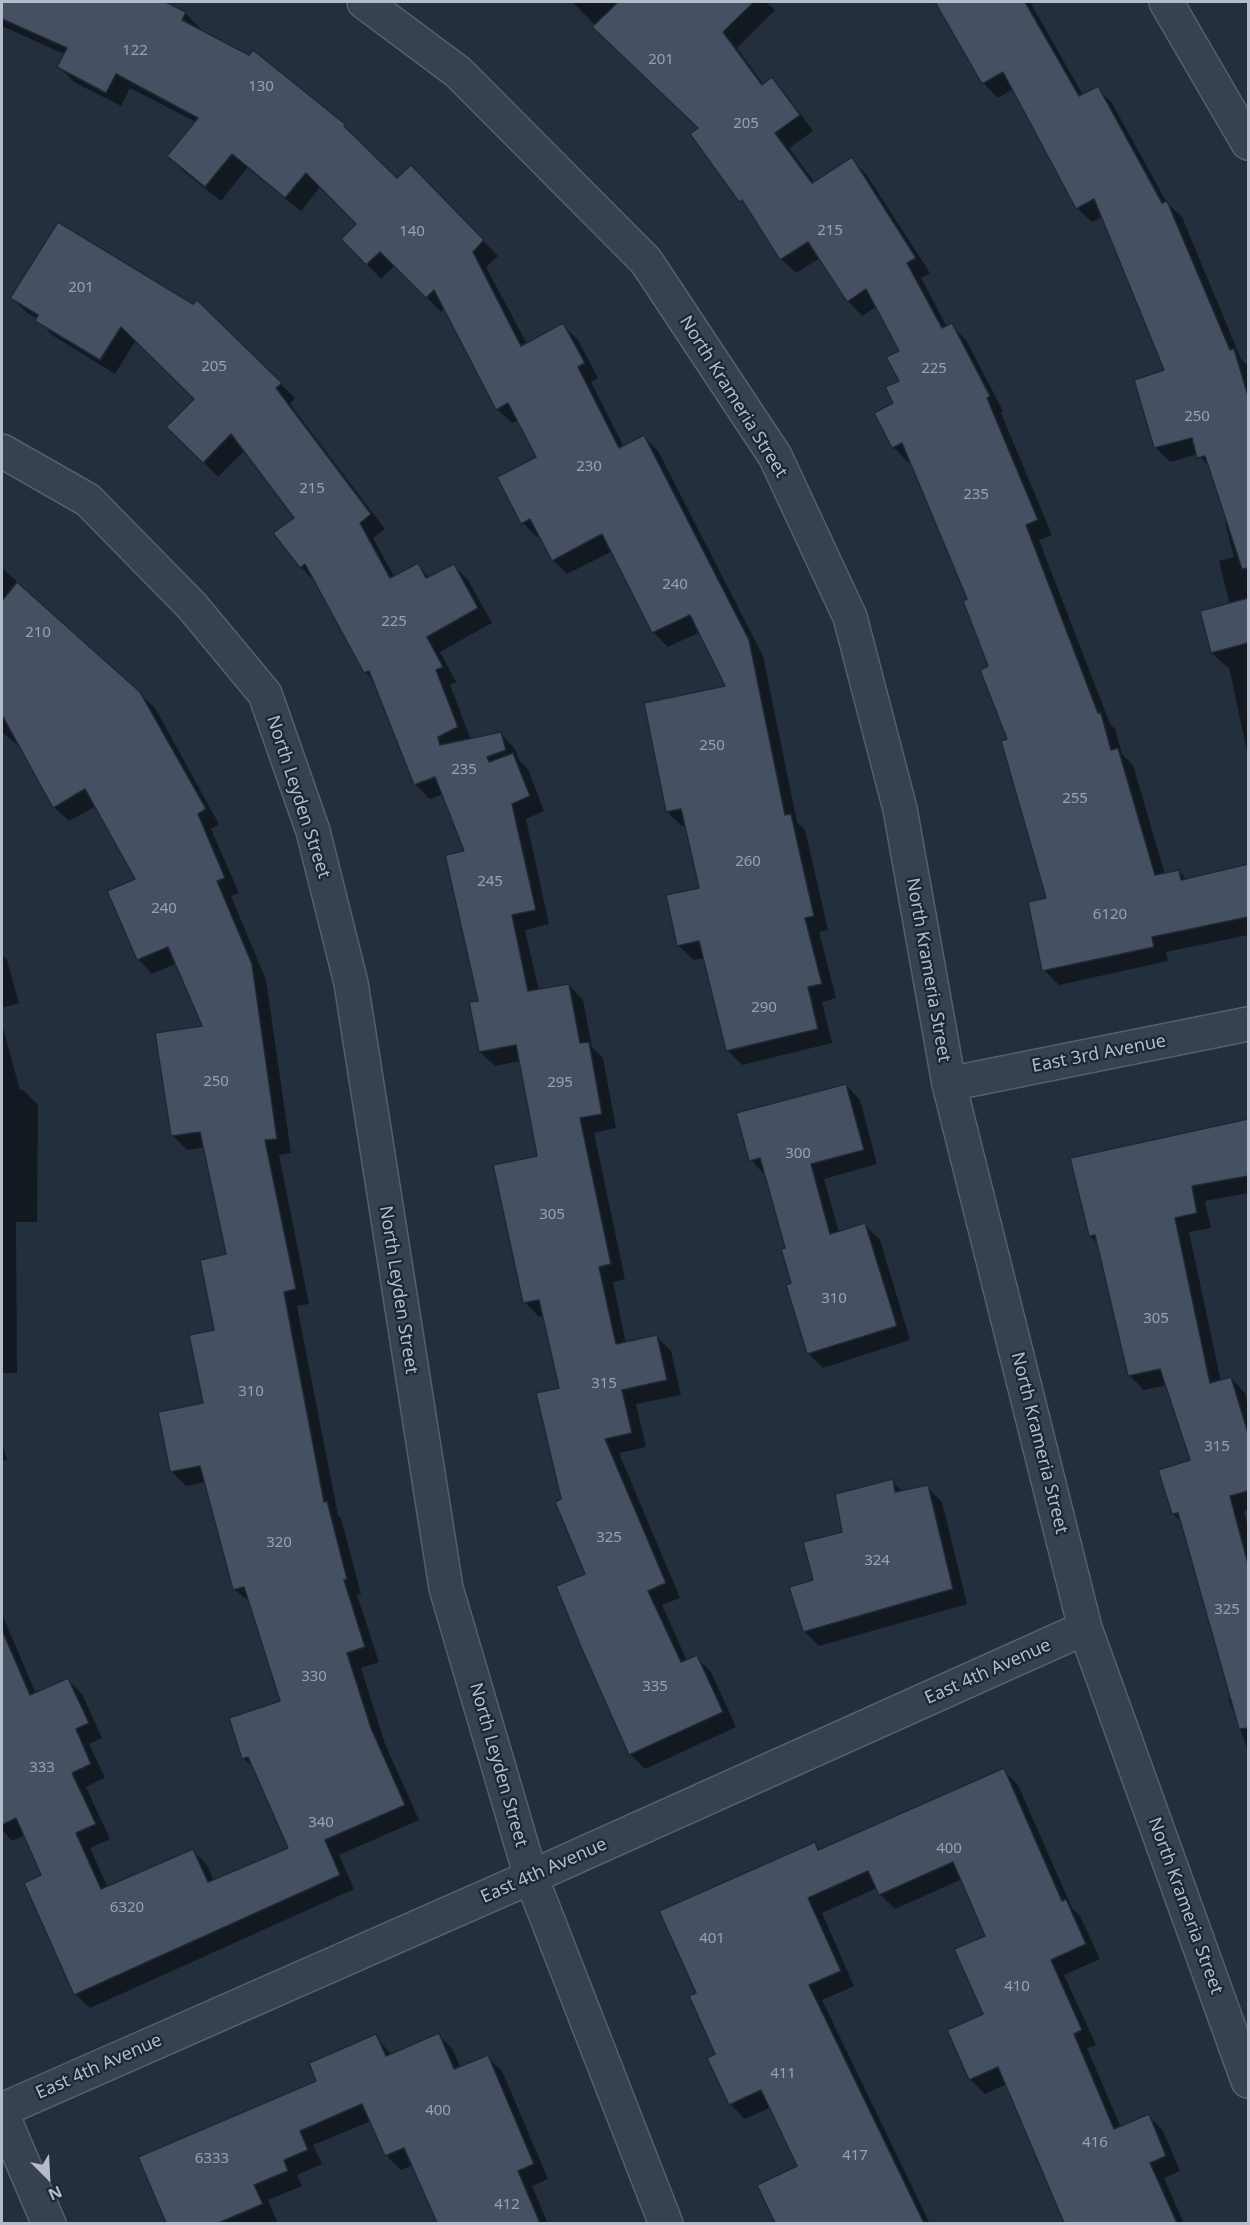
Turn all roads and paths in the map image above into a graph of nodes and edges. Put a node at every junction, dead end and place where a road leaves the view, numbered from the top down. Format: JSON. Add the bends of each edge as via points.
{"nodes":[{"id":1,"x":364,"y":2,"type":"edge"},
{"id":2,"x":1166,"y":2,"type":"edge"},
{"id":3,"x":1248,"y":143,"type":"edge"},
{"id":4,"x":2,"y":451,"type":"edge"},
{"id":5,"x":1248,"y":1024,"type":"edge"},
{"id":6,"x":949,"y":1084,"type":"junction"},
{"id":7,"x":1085,"y":1629,"type":"junction"},
{"id":8,"x":531,"y":1877,"type":"junction"},
{"id":9,"x":1248,"y":2081,"type":"edge"},
{"id":10,"x":2,"y":2112,"type":"edge"},
{"id":11,"x":50,"y":2223,"type":"edge"},
{"id":12,"x":666,"y":2223,"type":"edge"}],
"edges":[{"from":1,"to":6,"type":"street","name":"North Krameria Street","via":[[458,72],[646,261],[775,456],[850,617],[900,809]]},
{"from":2,"to":3,"type":"street"},
{"from":4,"to":8,"type":"street","name":"North Leyden Street","via":[[88,500],[192,606],[265,694],[313,831],[351,983],[447,1588]]},
{"from":5,"to":6,"type":"street","name":"East 3rd Avenue"},
{"from":6,"to":7,"type":"street","name":"North Krameria Street"},
{"from":7,"to":8,"type":"street","name":"East 4th Avenue"},
{"from":7,"to":9,"type":"street","name":"North Krameria Street"},
{"from":8,"to":10,"type":"street","name":"East 4th Avenue"},
{"from":8,"to":12,"type":"street","name":"North Leyden Street"},
{"from":10,"to":11,"type":"street"}]}
